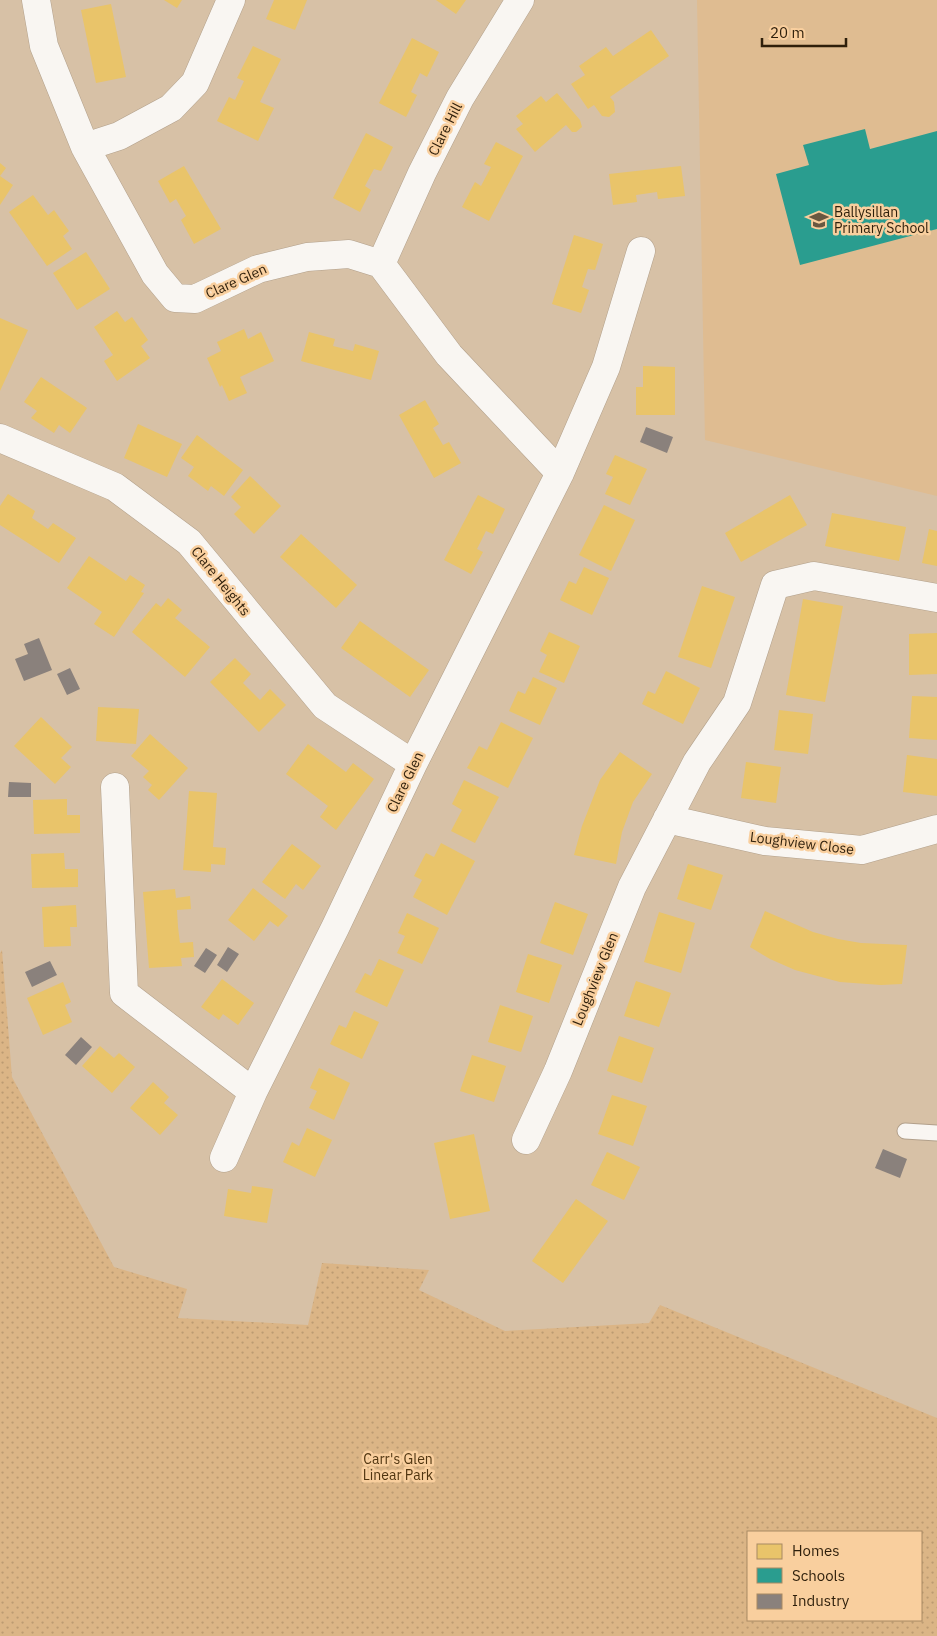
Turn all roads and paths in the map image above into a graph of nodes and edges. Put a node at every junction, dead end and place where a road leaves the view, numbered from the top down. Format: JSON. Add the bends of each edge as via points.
{"nodes":[{"id":1,"x":36,"y":0,"type":"edge"},
{"id":2,"x":231,"y":0,"type":"edge"},
{"id":3,"x":520,"y":0,"type":"edge"},
{"id":4,"x":85,"y":147,"type":"junction"},
{"id":5,"x":641,"y":251,"type":"dead end"},
{"id":6,"x":381,"y":264,"type":"junction"},
{"id":7,"x":0,"y":438,"type":"edge"},
{"id":8,"x":560,"y":473,"type":"junction"},
{"id":9,"x":937,"y":598,"type":"edge"},
{"id":10,"x":413,"y":764,"type":"junction"},
{"id":11,"x":115,"y":787,"type":"dead end"},
{"id":12,"x":667,"y":819,"type":"junction"},
{"id":13,"x":937,"y":829,"type":"edge"},
{"id":14,"x":253,"y":1092,"type":"junction"},
{"id":15,"x":905,"y":1131,"type":"dead end"},
{"id":16,"x":937,"y":1133,"type":"edge"},
{"id":17,"x":526,"y":1140,"type":"dead end"},
{"id":18,"x":224,"y":1158,"type":"dead end"}],
"edges":[{"from":1,"to":4,"type":"street","name":"Clare Glen","via":[[44,46]]},
{"from":2,"to":4,"type":"street","via":[[195,83],[177,102],[119,136]]},
{"from":3,"to":6,"type":"street","name":"Clare Hill","via":[[460,98]]},
{"from":4,"to":6,"type":"street","name":"Clare Glen","via":[[155,274],[175,298],[195,299],[258,269],[307,257],[349,254]]},
{"from":5,"to":8,"type":"street","name":"Clare Glen","via":[[606,367]]},
{"from":6,"to":8,"type":"street","via":[[449,355]]},
{"from":7,"to":10,"type":"street","name":"Clare Heights","via":[[115,487],[189,542],[325,706]]},
{"from":8,"to":10,"type":"street","name":"Clare Glen"},
{"from":9,"to":12,"type":"street","name":"Loughview Glen","via":[[814,576],[775,586],[738,703],[696,762]]},
{"from":10,"to":14,"type":"street","name":"Clare Glen"},
{"from":11,"to":14,"type":"street","via":[[124,993]]},
{"from":12,"to":13,"type":"street","name":"Loughview Close","via":[[765,841],[862,850]]},
{"from":12,"to":17,"type":"street","name":"Loughview Glen","via":[[632,887]]},
{"from":14,"to":18,"type":"street","name":"Clare Glen"},
{"from":15,"to":16,"type":"lane"}]}
